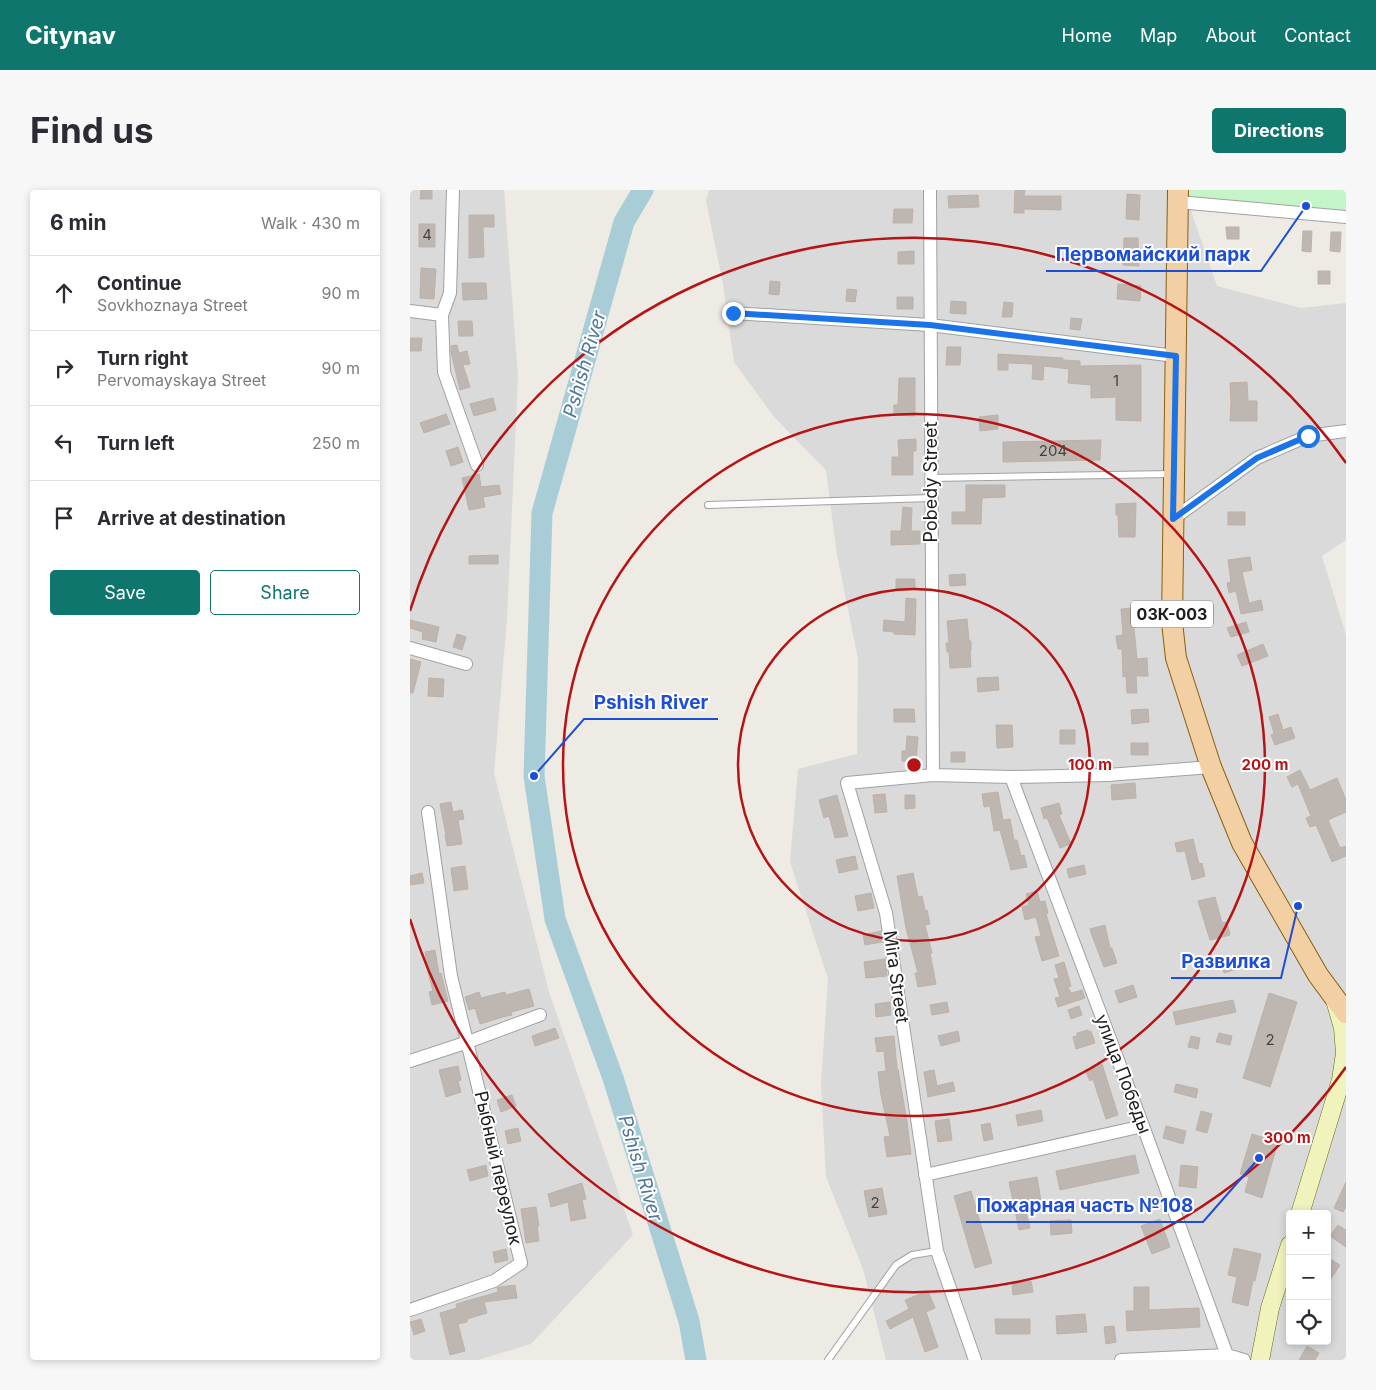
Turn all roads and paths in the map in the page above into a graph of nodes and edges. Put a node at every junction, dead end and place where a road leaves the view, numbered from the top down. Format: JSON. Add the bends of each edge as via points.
{"nodes":[{"id":1,"x":453,"y":190,"type":"edge"},
{"id":2,"x":930,"y":190,"type":"edge"},
{"id":3,"x":1178,"y":196,"type":"edge"},
{"id":4,"x":1346,"y":217,"type":"edge"},
{"id":5,"x":410,"y":310,"type":"edge"},
{"id":6,"x":733,"y":313,"type":"dead end"},
{"id":7,"x":442,"y":315,"type":"junction"},
{"id":8,"x":930,"y":325,"type":"junction"},
{"id":9,"x":1176,"y":356,"type":"junction"},
{"id":10,"x":1343,"y":434,"type":"edge"},
{"id":11,"x":477,"y":465,"type":"dead end"},
{"id":12,"x":1173,"y":474,"type":"junction"},
{"id":13,"x":931,"y":478,"type":"junction"},
{"id":14,"x":931,"y":498,"type":"junction"},
{"id":15,"x":708,"y":505,"type":"dead end"},
{"id":16,"x":1173,"y":519,"type":"junction"},
{"id":17,"x":410,"y":648,"type":"edge"},
{"id":18,"x":466,"y":664,"type":"dead end"},
{"id":19,"x":1211,"y":767,"type":"junction"},
{"id":20,"x":933,"y":775,"type":"junction"},
{"id":21,"x":1011,"y":777,"type":"junction"},
{"id":22,"x":428,"y":812,"type":"dead end"},
{"id":23,"x":1341,"y":1006,"type":"edge"},
{"id":24,"x":540,"y":1015,"type":"dead end"},
{"id":25,"x":468,"y":1042,"type":"junction"},
{"id":26,"x":410,"y":1061,"type":"edge"},
{"id":27,"x":1346,"y":1107,"type":"edge"},
{"id":28,"x":1329,"y":1118,"type":"junction"},
{"id":29,"x":1143,"y":1126,"type":"junction"},
{"id":30,"x":925,"y":1175,"type":"junction"},
{"id":31,"x":1301,"y":1210,"type":"edge"},
{"id":32,"x":937,"y":1251,"type":"junction"},
{"id":33,"x":1287,"y":1255,"type":"edge"},
{"id":34,"x":410,"y":1310,"type":"edge"},
{"id":35,"x":1227,"y":1355,"type":"junction"},
{"id":36,"x":828,"y":1360,"type":"edge"},
{"id":37,"x":975,"y":1360,"type":"edge"},
{"id":38,"x":1121,"y":1360,"type":"edge"},
{"id":39,"x":1244,"y":1360,"type":"edge"},
{"id":40,"x":1260,"y":1360,"type":"edge"}],
"edges":[{"from":1,"to":7,"type":"street","via":[[450,293]]},
{"from":2,"to":8,"type":"street","name":"Pobedy Street"},
{"from":3,"to":4,"type":"street"},
{"from":3,"to":9,"type":"main road","number":"03К-003"},
{"from":5,"to":7,"type":"street"},
{"from":6,"to":8,"type":"street"},
{"from":7,"to":11,"type":"street","via":[[444,372]]},
{"from":8,"to":9,"type":"street"},
{"from":8,"to":13,"type":"street","name":"Pobedy Street"},
{"from":9,"to":12,"type":"main road","number":"03К-003"},
{"from":10,"to":16,"type":"street","via":[[1308,436],[1257,458]]},
{"from":12,"to":13,"type":"lane"},
{"from":12,"to":16,"type":"main road","number":"03К-003"},
{"from":13,"to":14,"type":"street","name":"Pobedy Street"},
{"from":14,"to":15,"type":"lane"},
{"from":14,"to":20,"type":"street","name":"Pobedy Street"},
{"from":16,"to":19,"type":"main road","number":"03К-003","via":[[1172,622],[1176,658]]},
{"from":17,"to":18,"type":"street"},
{"from":19,"to":21,"type":"street","via":[[1108,775]]},
{"from":19,"to":23,"type":"main road","number":"03К-003","via":[[1242,843],[1318,975]]},
{"from":20,"to":21,"type":"street"},
{"from":20,"to":30,"type":"street","name":"Mira Street","via":[[847,783],[886,913]]},
{"from":21,"to":29,"type":"street","name":"улица Победы"},
{"from":22,"to":25,"type":"street","name":"Рыбный переулок","via":[[451,976]]},
{"from":23,"to":28,"type":"main road","via":[[1345,1053],[1342,1080]]},
{"from":24,"to":25,"type":"street"},
{"from":25,"to":26,"type":"street"},
{"from":25,"to":34,"type":"street","name":"Рыбный переулок","via":[[521,1264],[494,1281]]},
{"from":27,"to":28,"type":"main road"},
{"from":28,"to":31,"type":"main road"},
{"from":29,"to":30,"type":"street"},
{"from":29,"to":35,"type":"street","name":"улица Победы"},
{"from":30,"to":32,"type":"street","name":"Mira Street"},
{"from":32,"to":36,"type":"lane","via":[[912,1255],[896,1265]]},
{"from":32,"to":37,"type":"street","name":"Mira Street"},
{"from":33,"to":40,"type":"main road","via":[[1270,1308]]},
{"from":35,"to":38,"type":"street"},
{"from":35,"to":39,"type":"street"}]}
